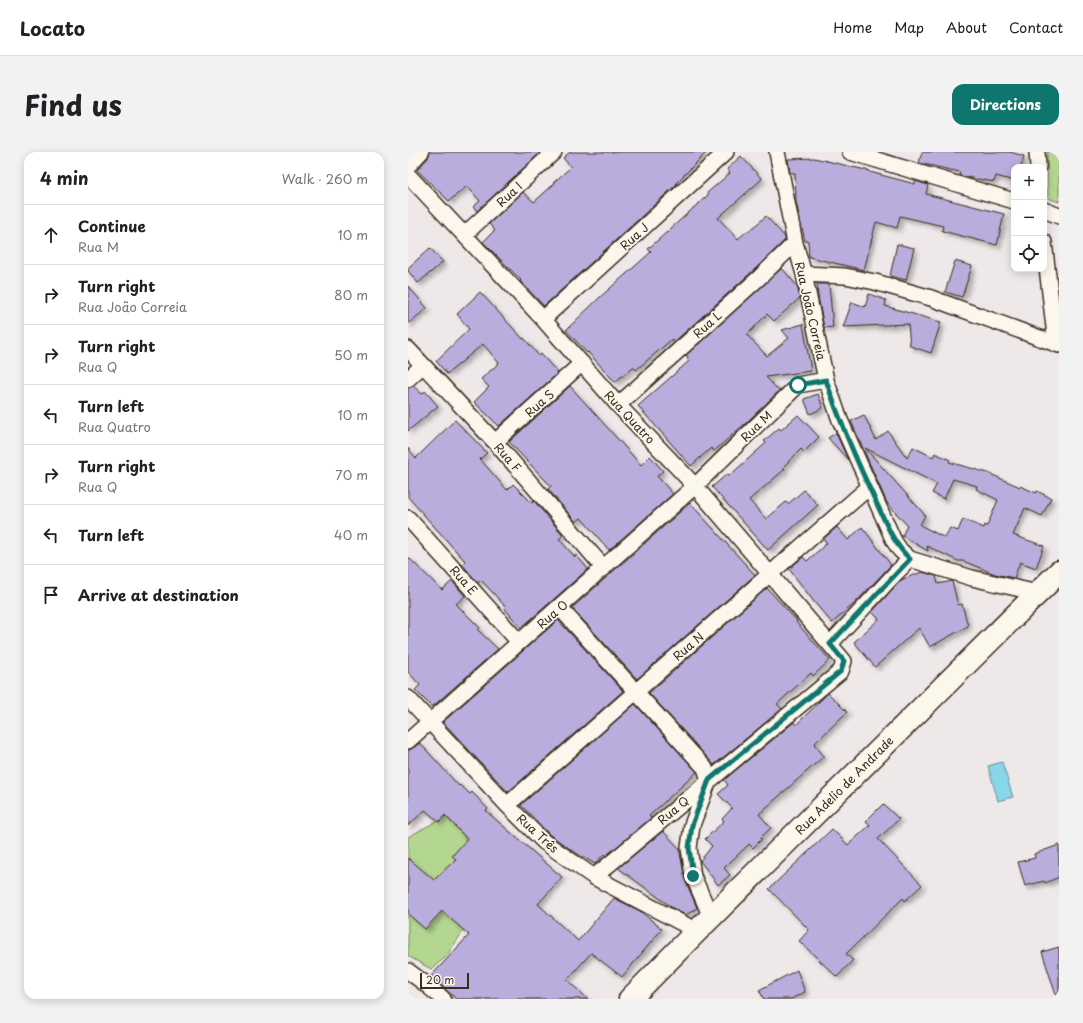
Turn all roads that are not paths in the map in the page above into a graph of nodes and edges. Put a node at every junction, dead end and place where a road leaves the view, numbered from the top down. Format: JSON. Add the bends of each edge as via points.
{"nodes":[{"id":1,"x":421,"y":152,"type":"edge"},
{"id":2,"x":554,"y":152,"type":"edge"},
{"id":3,"x":726,"y":152,"type":"edge"},
{"id":4,"x":777,"y":152,"type":"edge"},
{"id":5,"x":850,"y":152,"type":"edge"},
{"id":6,"x":1037,"y":152,"type":"edge"},
{"id":7,"x":1038,"y":164,"type":"edge"},
{"id":8,"x":408,"y":166,"type":"edge"},
{"id":9,"x":408,"y":175,"type":"edge"},
{"id":10,"x":1011,"y":200,"type":"edge"},
{"id":11,"x":1047,"y":211,"type":"edge"},
{"id":12,"x":1059,"y":216,"type":"edge"},
{"id":13,"x":464,"y":235,"type":"junction"},
{"id":14,"x":795,"y":243,"type":"junction"},
{"id":15,"x":1047,"y":264,"type":"edge"},
{"id":16,"x":804,"y":274,"type":"junction"},
{"id":17,"x":543,"y":319,"type":"junction"},
{"id":18,"x":1058,"y":345,"type":"edge"},
{"id":19,"x":408,"y":349,"type":"edge"},
{"id":20,"x":582,"y":363,"type":"junction"},
{"id":21,"x":423,"y":365,"type":"junction"},
{"id":22,"x":408,"y":379,"type":"edge"},
{"id":23,"x":826,"y":380,"type":"junction"},
{"id":24,"x":618,"y":405,"type":"junction"},
{"id":25,"x":495,"y":442,"type":"junction"},
{"id":26,"x":695,"y":486,"type":"junction"},
{"id":27,"x":869,"y":487,"type":"junction"},
{"id":28,"x":408,"y":518,"type":"edge"},
{"id":29,"x":910,"y":559,"type":"junction"},
{"id":30,"x":604,"y":568,"type":"junction"},
{"id":31,"x":1059,"y":572,"type":"edge"},
{"id":32,"x":770,"y":574,"type":"junction"},
{"id":33,"x":1038,"y":593,"type":"junction"},
{"id":34,"x":559,"y":607,"type":"junction"},
{"id":35,"x":519,"y":642,"type":"junction"},
{"id":36,"x":830,"y":644,"type":"junction"},
{"id":37,"x":843,"y":666,"type":"joint"},
{"id":38,"x":635,"y":692,"type":"junction"},
{"id":39,"x":408,"y":698,"type":"edge"},
{"id":40,"x":430,"y":721,"type":"junction"},
{"id":41,"x":408,"y":741,"type":"edge"},
{"id":42,"x":709,"y":780,"type":"junction"},
{"id":43,"x":507,"y":805,"type":"junction"},
{"id":44,"x":594,"y":877,"type":"junction"},
{"id":45,"x":704,"y":924,"type":"junction"},
{"id":46,"x":408,"y":972,"type":"edge"},
{"id":47,"x":443,"y":999,"type":"edge"},
{"id":48,"x":630,"y":999,"type":"edge"}],
"edges":[{"from":1,"to":8,"type":"street"},
{"from":2,"to":13,"type":"street","name":"Rua I"},
{"from":3,"to":17,"type":"street","name":"Rua J"},
{"from":4,"to":14,"type":"street","name":"Rua João Correia"},
{"from":5,"to":10,"type":"street"},
{"from":6,"to":7,"type":"street"},
{"from":9,"to":13,"type":"street","name":"Rua Quatro"},
{"from":11,"to":12,"type":"street"},
{"from":13,"to":17,"type":"street","name":"Rua Quatro"},
{"from":14,"to":16,"type":"street","name":"Rua João Correia"},
{"from":14,"to":24,"type":"street","name":"Rua L"},
{"from":15,"to":18,"type":"street"},
{"from":16,"to":18,"type":"street","via":[[845,276],[875,282],[931,298]]},
{"from":16,"to":23,"type":"street","name":"Rua João Correia"},
{"from":17,"to":20,"type":"street","name":"Rua Quatro"},
{"from":19,"to":21,"type":"street","name":"Rua F"},
{"from":20,"to":24,"type":"street","name":"Rua Quatro"},
{"from":20,"to":25,"type":"street","name":"Rua S"},
{"from":21,"to":22,"type":"street"},
{"from":21,"to":25,"type":"street","name":"Rua F"},
{"from":23,"to":26,"type":"street","name":"Rua M","via":[[798,385]]},
{"from":23,"to":27,"type":"street","name":"Rua João Correia"},
{"from":24,"to":26,"type":"street","name":"Rua Quatro"},
{"from":25,"to":30,"type":"street","name":"Rua F"},
{"from":26,"to":30,"type":"street","name":"Rua O"},
{"from":26,"to":32,"type":"street","name":"Rua Quatro"},
{"from":27,"to":29,"type":"street","name":"Rua João Correia","via":[[894,541]]},
{"from":27,"to":32,"type":"street","name":"Rua N"},
{"from":28,"to":35,"type":"street","name":"Rua E"},
{"from":29,"to":33,"type":"street","name":"Rua João Correia","via":[[972,578]]},
{"from":29,"to":36,"type":"street"},
{"from":30,"to":34,"type":"street","name":"Rua O"},
{"from":31,"to":33,"type":"main road","name":"Rua Adelio de Andrade"},
{"from":32,"to":36,"type":"street","name":"Rua Quatro"},
{"from":32,"to":38,"type":"street","name":"Rua N"},
{"from":33,"to":45,"type":"main road","name":"Rua Adelio de Andrade"},
{"from":34,"to":35,"type":"street","name":"Rua O"},
{"from":34,"to":38,"type":"street"},
{"from":35,"to":40,"type":"street","name":"Rua O"},
{"from":36,"to":37,"type":"street","name":"Rua Quatro","via":[[844,661]]},
{"from":37,"to":42,"type":"street","name":"Rua Q","via":[[841,671]]},
{"from":38,"to":42,"type":"street","via":[[705,768]]},
{"from":38,"to":43,"type":"street","name":"Rua N"},
{"from":39,"to":40,"type":"street","name":"Rua Três"},
{"from":40,"to":41,"type":"street","name":"Rua O"},
{"from":40,"to":43,"type":"street","name":"Rua Três"},
{"from":42,"to":44,"type":"street","name":"Rua Q"},
{"from":42,"to":45,"type":"street","via":[[692,825],[689,848]]},
{"from":43,"to":44,"type":"street","name":"Rua Três","via":[[544,842]]},
{"from":44,"to":45,"type":"street","name":"Rua Três"},
{"from":45,"to":48,"type":"main road","name":"Rua Adelio de Andrade"},
{"from":46,"to":47,"type":"street"}]}
